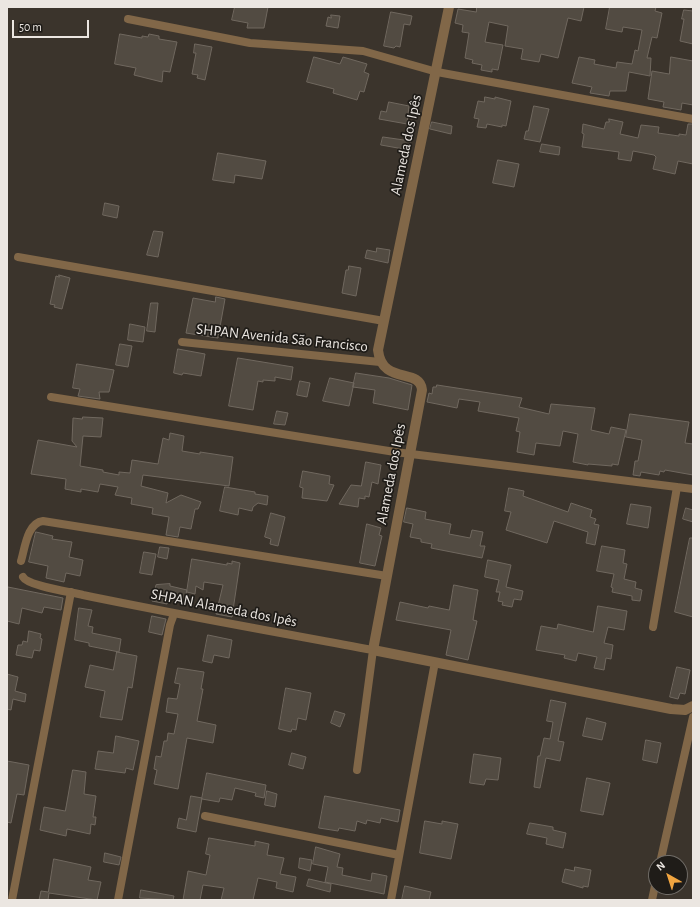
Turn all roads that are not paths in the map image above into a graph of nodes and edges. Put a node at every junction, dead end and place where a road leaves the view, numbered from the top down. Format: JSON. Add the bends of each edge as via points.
{"nodes":[{"id":1,"x":449,"y":7,"type":"edge"},
{"id":2,"x":128,"y":19,"type":"dead end"},
{"id":3,"x":437,"y":72,"type":"junction"},
{"id":4,"x":693,"y":119,"type":"edge"},
{"id":5,"x":18,"y":257,"type":"dead end"},
{"id":6,"x":384,"y":321,"type":"junction"},
{"id":7,"x":182,"y":342,"type":"dead end"},
{"id":8,"x":380,"y":362,"type":"junction"},
{"id":9,"x":51,"y":396,"type":"dead end"},
{"id":10,"x":410,"y":453,"type":"junction"},
{"id":11,"x":677,"y":487,"type":"junction"},
{"id":12,"x":693,"y":489,"type":"edge"},
{"id":13,"x":21,"y":560,"type":"dead end"},
{"id":14,"x":387,"y":576,"type":"junction"},
{"id":15,"x":23,"y":577,"type":"dead end"},
{"id":16,"x":71,"y":592,"type":"junction"},
{"id":17,"x":174,"y":614,"type":"junction"},
{"id":18,"x":653,"y":627,"type":"dead end"},
{"id":19,"x":373,"y":650,"type":"junction"},
{"id":20,"x":435,"y":662,"type":"junction"},
{"id":21,"x":693,"y":706,"type":"edge"},
{"id":22,"x":693,"y":717,"type":"edge"},
{"id":23,"x":357,"y":770,"type":"dead end"},
{"id":24,"x":205,"y":816,"type":"dead end"},
{"id":25,"x":399,"y":855,"type":"junction"},
{"id":26,"x":662,"y":855,"type":"edge"},
{"id":27,"x":12,"y":900,"type":"edge"},
{"id":28,"x":118,"y":900,"type":"edge"},
{"id":29,"x":391,"y":900,"type":"edge"}],
"edges":[{"from":1,"to":3,"type":"street","name":"Alameda dos Ipês"},
{"from":2,"to":3,"type":"street","via":[[250,43],[363,51]]},
{"from":3,"to":4,"type":"street"},
{"from":3,"to":6,"type":"street","name":"Alameda dos Ipês"},
{"from":5,"to":6,"type":"street"},
{"from":6,"to":8,"type":"street","name":"Alameda dos Ipês","via":[[378,350]]},
{"from":7,"to":8,"type":"street","name":"SHPAN Avenida São Francisco"},
{"from":8,"to":10,"type":"street","name":"Alameda dos Ipês","via":[[388,370],[416,379],[422,387]]},
{"from":9,"to":10,"type":"street"},
{"from":10,"to":11,"type":"street"},
{"from":10,"to":14,"type":"street","name":"Alameda dos Ipês"},
{"from":11,"to":12,"type":"street"},
{"from":11,"to":18,"type":"street"},
{"from":13,"to":14,"type":"street","via":[[32,526],[38,521],[43,521]]},
{"from":14,"to":19,"type":"street","name":"Alameda dos Ipês"},
{"from":15,"to":16,"type":"street","name":"SHPAN Alameda dos Ipês","via":[[28,582]]},
{"from":16,"to":17,"type":"street","name":"SHPAN Alameda dos Ipês"},
{"from":16,"to":27,"type":"street"},
{"from":17,"to":19,"type":"street","name":"SHPAN Alameda dos Ipês"},
{"from":17,"to":28,"type":"street"},
{"from":19,"to":20,"type":"street"},
{"from":19,"to":23,"type":"street"},
{"from":20,"to":21,"type":"street","via":[[671,709],[685,710]]},
{"from":20,"to":25,"type":"street"},
{"from":22,"to":26,"type":"street"},
{"from":24,"to":25,"type":"street"},
{"from":25,"to":29,"type":"street"}]}
